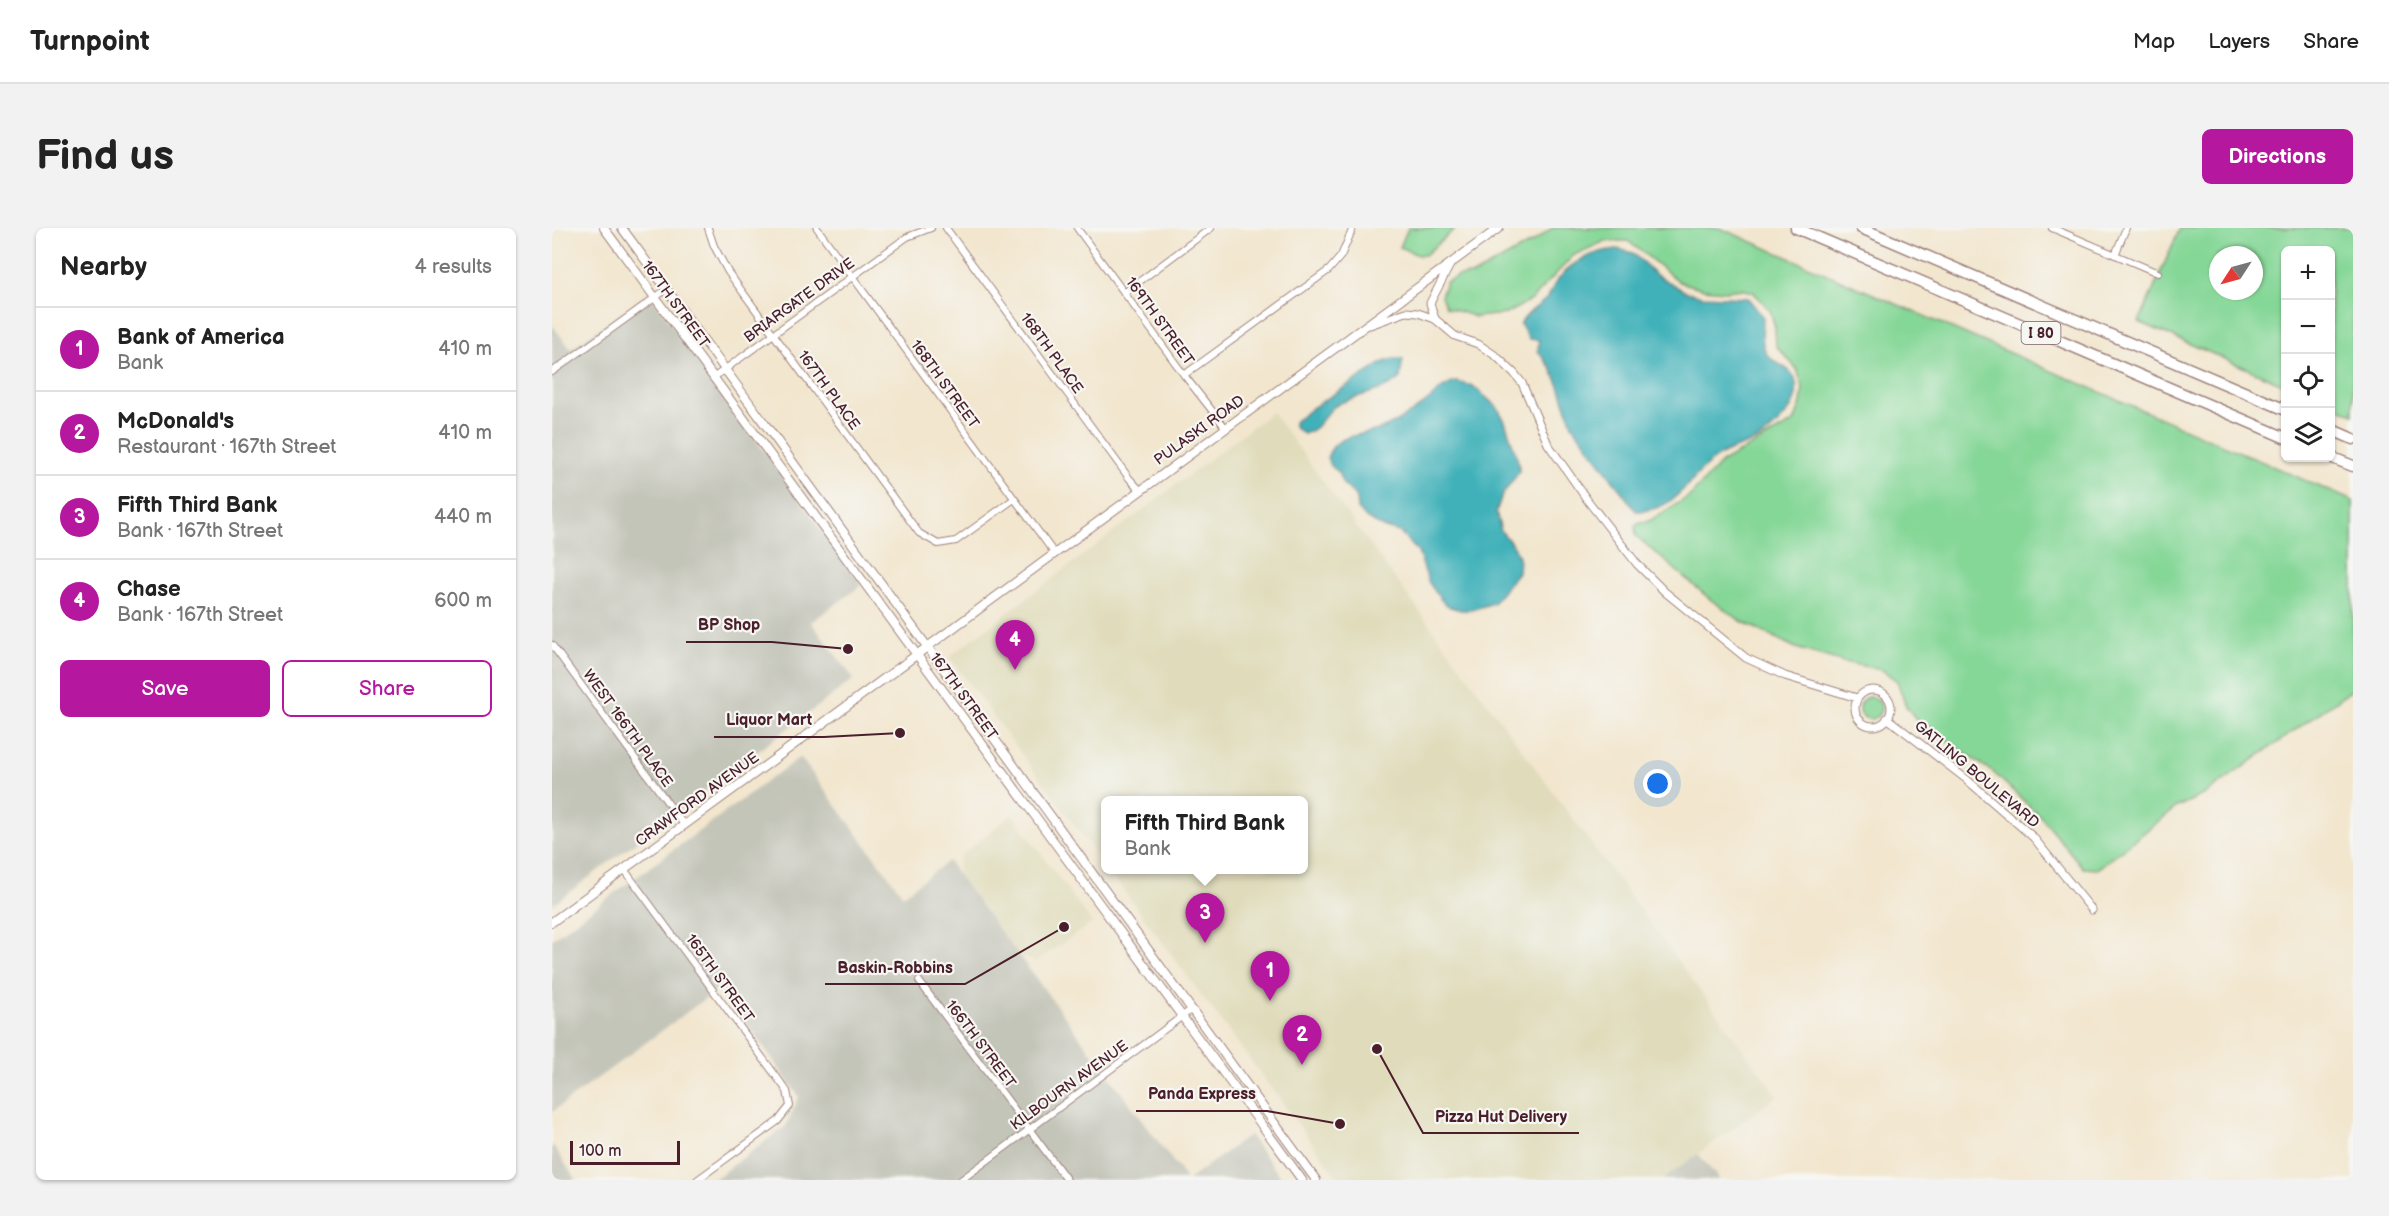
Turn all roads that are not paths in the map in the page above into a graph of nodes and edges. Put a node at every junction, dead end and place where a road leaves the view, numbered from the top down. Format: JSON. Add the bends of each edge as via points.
{"nodes":[{"id":1,"x":604,"y":228,"type":"edge"},
{"id":2,"x":622,"y":228,"type":"edge"},
{"id":3,"x":708,"y":228,"type":"edge"},
{"id":4,"x":817,"y":228,"type":"edge"},
{"id":5,"x":931,"y":228,"type":"edge"},
{"id":6,"x":946,"y":228,"type":"edge"},
{"id":7,"x":1077,"y":228,"type":"edge"},
{"id":8,"x":1212,"y":228,"type":"edge"},
{"id":9,"x":1353,"y":228,"type":"edge"},
{"id":10,"x":1499,"y":228,"type":"edge"},
{"id":11,"x":1796,"y":228,"type":"edge"},
{"id":12,"x":1861,"y":228,"type":"edge"},
{"id":13,"x":2052,"y":228,"type":"edge"},
{"id":14,"x":2126,"y":228,"type":"edge"},
{"id":15,"x":2115,"y":255,"type":"junction"},
{"id":16,"x":1451,"y":263,"type":"junction"},
{"id":17,"x":2158,"y":273,"type":"dead end"},
{"id":18,"x":852,"y":277,"type":"junction"},
{"id":19,"x":667,"y":289,"type":"junction"},
{"id":20,"x":1124,"y":293,"type":"junction"},
{"id":21,"x":654,"y":298,"type":"junction"},
{"id":22,"x":1435,"y":319,"type":"junction"},
{"id":23,"x":1359,"y":329,"type":"junction"},
{"id":24,"x":773,"y":334,"type":"junction"},
{"id":25,"x":725,"y":369,"type":"junction"},
{"id":26,"x":552,"y":372,"type":"edge"},
{"id":27,"x":1184,"y":375,"type":"junction"},
{"id":28,"x":713,"y":378,"type":"junction"},
{"id":29,"x":2281,"y":408,"type":"edge"},
{"id":30,"x":1226,"y":427,"type":"junction"},
{"id":31,"x":2335,"y":431,"type":"edge"},
{"id":32,"x":2281,"y":436,"type":"edge"},
{"id":33,"x":2353,"y":439,"type":"edge"},
{"id":34,"x":2335,"y":459,"type":"edge"},
{"id":35,"x":2353,"y":466,"type":"edge"},
{"id":36,"x":1140,"y":490,"type":"junction"},
{"id":37,"x":1014,"y":499,"type":"junction"},
{"id":38,"x":1054,"y":553,"type":"junction"},
{"id":39,"x":552,"y":645,"type":"edge"},
{"id":40,"x":927,"y":646,"type":"junction"},
{"id":41,"x":916,"y":654,"type":"junction"},
{"id":42,"x":1857,"y":698,"type":"junction"},
{"id":43,"x":1887,"y":718,"type":"junction"},
{"id":44,"x":684,"y":825,"type":"junction"},
{"id":45,"x":624,"y":869,"type":"junction"},
{"id":46,"x":2092,"y":910,"type":"dead end"},
{"id":47,"x":552,"y":922,"type":"edge"},
{"id":48,"x":919,"y":981,"type":"dead end"},
{"id":49,"x":1192,"y":1009,"type":"junction"},
{"id":50,"x":1181,"y":1017,"type":"junction"},
{"id":51,"x":1029,"y":1130,"type":"junction"},
{"id":52,"x":697,"y":1180,"type":"edge"},
{"id":53,"x":961,"y":1180,"type":"edge"},
{"id":54,"x":1067,"y":1180,"type":"edge"},
{"id":55,"x":1302,"y":1180,"type":"edge"},
{"id":56,"x":1316,"y":1180,"type":"edge"}],
"edges":[{"from":1,"to":21,"type":"main road","name":"167TH STREET"},
{"from":2,"to":19,"type":"main road","name":"167TH STREET"},
{"from":3,"to":24,"type":"street","name":"167TH PLACE","via":[[728,272]]},
{"from":4,"to":18,"type":"street","name":"168TH STREET"},
{"from":5,"to":18,"type":"street","name":"BRIARGATE DRIVE","via":[[907,237]]},
{"from":6,"to":36,"type":"street","name":"168TH PLACE"},
{"from":7,"to":20,"type":"street","name":"169TH STREET"},
{"from":8,"to":20,"type":"street"},
{"from":9,"to":27,"type":"street","via":[[1341,256],[1329,270]]},
{"from":10,"to":16,"type":"main road","name":"PULASKI ROAD"},
{"from":11,"to":32,"type":"highway","number":"I 80"},
{"from":12,"to":29,"type":"highway","number":"I 80"},
{"from":13,"to":15,"type":"street"},
{"from":14,"to":15,"type":"street"},
{"from":15,"to":17,"type":"street"},
{"from":16,"to":22,"type":"street","via":[[1430,303]]},
{"from":16,"to":23,"type":"main road","name":"PULASKI ROAD"},
{"from":18,"to":24,"type":"street","name":"BRIARGATE DRIVE"},
{"from":18,"to":37,"type":"street","name":"168TH STREET"},
{"from":19,"to":21,"type":"street"},
{"from":19,"to":25,"type":"main road","name":"167TH STREET"},
{"from":20,"to":27,"type":"street","name":"169TH STREET"},
{"from":21,"to":26,"type":"street"},
{"from":21,"to":28,"type":"main road","name":"167TH STREET"},
{"from":22,"to":23,"type":"street","via":[[1407,312]]},
{"from":22,"to":42,"type":"street","via":[[1455,336],[1486,348],[1514,373],[1528,395],[1548,444],[1620,543],[1665,592],[1746,658],[1785,676]]},
{"from":23,"to":30,"type":"main road","name":"PULASKI ROAD"},
{"from":24,"to":25,"type":"street","name":"BRIARGATE DRIVE"},
{"from":24,"to":37,"type":"street","name":"167TH PLACE","via":[[924,538],[950,543],[962,538]]},
{"from":25,"to":28,"type":"street","name":"BRIARGATE DRIVE"},
{"from":25,"to":40,"type":"main road","name":"167TH STREET"},
{"from":27,"to":30,"type":"street","name":"169TH STREET"},
{"from":28,"to":41,"type":"main road","name":"167TH STREET"},
{"from":30,"to":36,"type":"main road","name":"PULASKI ROAD"},
{"from":31,"to":33,"type":"highway"},
{"from":34,"to":35,"type":"highway"},
{"from":36,"to":38,"type":"main road","name":"PULASKI ROAD"},
{"from":37,"to":38,"type":"street","name":"168TH STREET"},
{"from":38,"to":40,"type":"main road","name":"PULASKI ROAD"},
{"from":39,"to":44,"type":"street","name":"WEST 166TH PLACE"},
{"from":40,"to":41,"type":"main road","name":"PULASKI ROAD"},
{"from":40,"to":49,"type":"main road","name":"167TH STREET"},
{"from":41,"to":44,"type":"main road","name":"CRAWFORD AVENUE"},
{"from":41,"to":50,"type":"main road","name":"167TH STREET"},
{"from":42,"to":43,"type":"street","via":[[1856,715],[1863,723],[1874,725]]},
{"from":42,"to":43,"type":"street","via":[[1867,690],[1884,694],[1890,704]]},
{"from":43,"to":46,"type":"street","name":"GATLING BOULEVARD","via":[[2026,831]]},
{"from":44,"to":45,"type":"main road","name":"CRAWFORD AVENUE"},
{"from":45,"to":47,"type":"main road","name":"CRAWFORD AVENUE"},
{"from":45,"to":52,"type":"street","name":"165TH STREET","via":[[787,1091],[790,1106],[778,1121]]},
{"from":48,"to":51,"type":"street","name":"166TH STREET"},
{"from":49,"to":50,"type":"street","name":"KILBOURN AVENUE"},
{"from":49,"to":56,"type":"main road","name":"167TH STREET"},
{"from":50,"to":51,"type":"street","name":"KILBOURN AVENUE"},
{"from":50,"to":55,"type":"main road","name":"167TH STREET"},
{"from":51,"to":53,"type":"street","name":"KILBOURN AVENUE"},
{"from":51,"to":54,"type":"street","name":"166TH STREET"}]}
